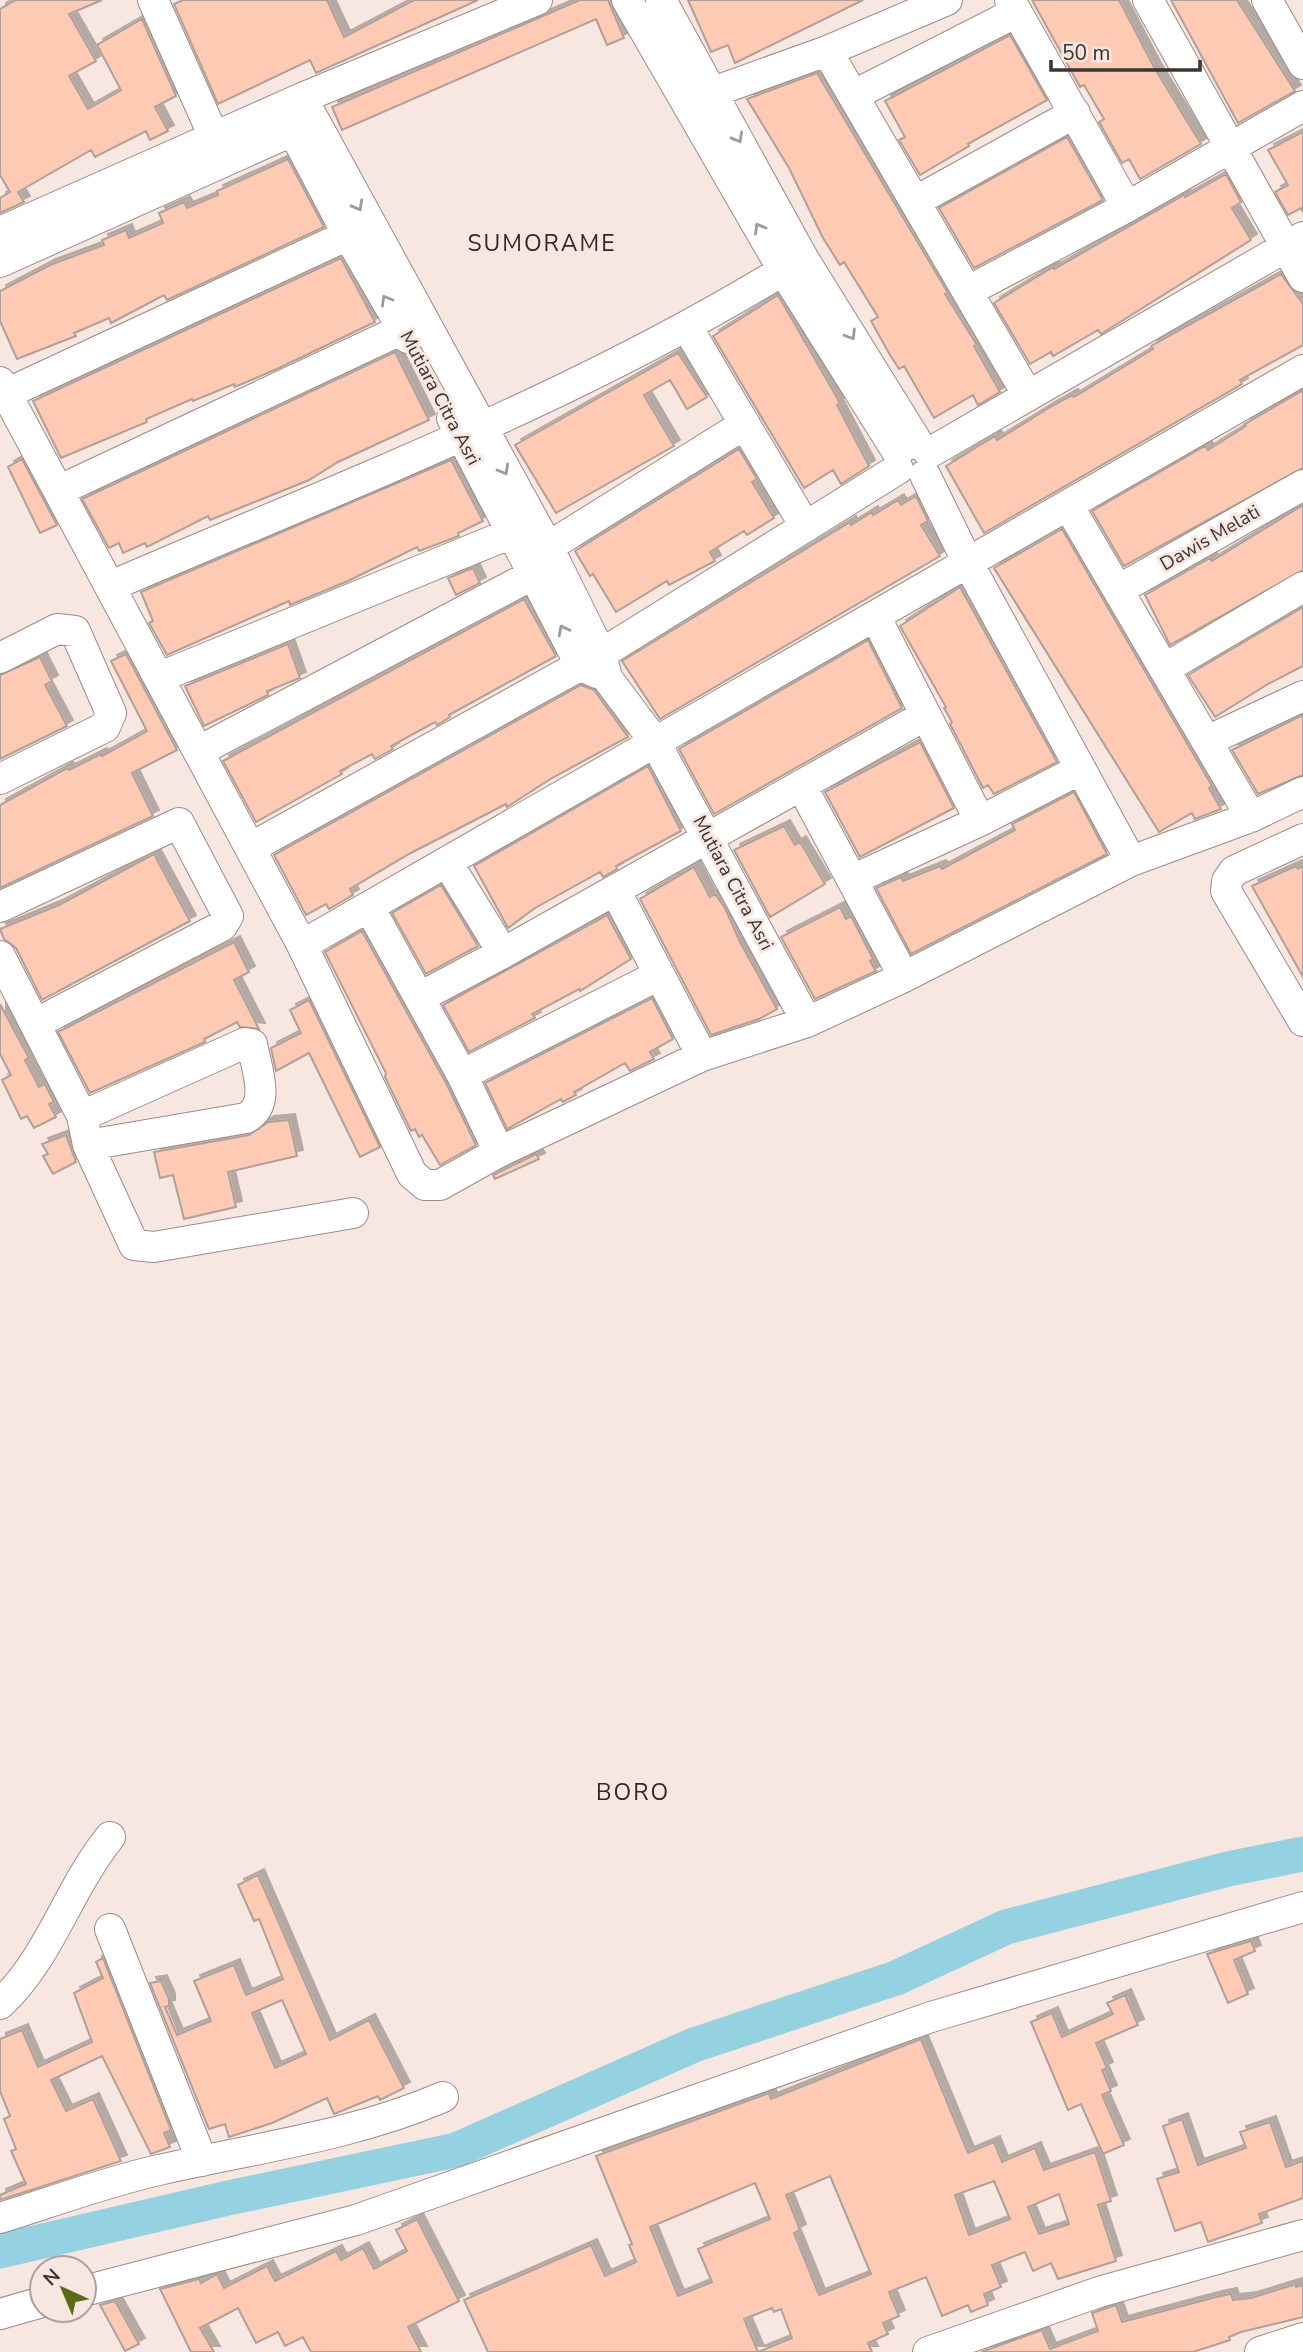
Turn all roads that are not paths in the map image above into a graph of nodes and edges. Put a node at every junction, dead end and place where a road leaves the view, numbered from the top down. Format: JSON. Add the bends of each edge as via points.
{"nodes":[{"id":1,"x":153,"y":0,"type":"edge"},
{"id":2,"x":537,"y":0,"type":"edge"},
{"id":3,"x":627,"y":0,"type":"edge"},
{"id":4,"x":661,"y":0,"type":"edge"},
{"id":5,"x":947,"y":0,"type":"edge"},
{"id":6,"x":1149,"y":0,"type":"edge"},
{"id":7,"x":1268,"y":0,"type":"edge"},
{"id":8,"x":1013,"y":6,"type":"edge"},
{"id":9,"x":827,"y":51,"type":"junction"},
{"id":10,"x":1303,"y":64,"type":"edge"},
{"id":11,"x":713,"y":92,"type":"junction"},
{"id":12,"x":854,"y":95,"type":"junction"},
{"id":13,"x":1303,"y":106,"type":"edge"},
{"id":14,"x":1075,"y":113,"type":"junction"},
{"id":15,"x":296,"y":115,"type":"junction"},
{"id":16,"x":215,"y":137,"type":"junction"},
{"id":17,"x":1228,"y":147,"type":"junction"},
{"id":18,"x":916,"y":201,"type":"junction"},
{"id":19,"x":1127,"y":207,"type":"junction"},
{"id":20,"x":0,"y":232,"type":"edge"},
{"id":21,"x":348,"y":235,"type":"junction"},
{"id":22,"x":1294,"y":242,"type":"edge"},
{"id":23,"x":0,"y":262,"type":"edge"},
{"id":24,"x":793,"y":264,"type":"junction"},
{"id":25,"x":1303,"y":277,"type":"edge"},
{"id":26,"x":968,"y":291,"type":"junction"},
{"id":27,"x":687,"y":327,"type":"junction"},
{"id":28,"x":403,"y":329,"type":"junction"},
{"id":29,"x":1303,"y":370,"type":"edge"},
{"id":30,"x":4,"y":387,"type":"edge"},
{"id":31,"x":1027,"y":394,"type":"junction"},
{"id":32,"x":745,"y":424,"type":"junction"},
{"id":33,"x":471,"y":432,"type":"junction"},
{"id":34,"x":914,"y":459,"type":"junction"},
{"id":35,"x":1303,"y":485,"type":"edge"},
{"id":36,"x":60,"y":490,"type":"junction"},
{"id":37,"x":1068,"y":505,"type":"junction"},
{"id":38,"x":806,"y":526,"type":"junction"},
{"id":39,"x":512,"y":533,"type":"junction"},
{"id":40,"x":548,"y":547,"type":"junction"},
{"id":41,"x":968,"y":563,"type":"junction"},
{"id":42,"x":534,"y":575,"type":"junction"},
{"id":43,"x":111,"y":586,"type":"junction"},
{"id":44,"x":1303,"y":587,"type":"edge"},
{"id":45,"x":1118,"y":590,"type":"junction"},
{"id":46,"x":875,"y":616,"type":"junction"},
{"id":47,"x":0,"y":659,"type":"edge"},
{"id":48,"x":597,"y":666,"type":"junction"},
{"id":49,"x":1164,"y":669,"type":"junction"},
{"id":50,"x":160,"y":677,"type":"junction"},
{"id":51,"x":1303,"y":695,"type":"edge"},
{"id":52,"x":926,"y":715,"type":"junction"},
{"id":53,"x":1207,"y":741,"type":"junction"},
{"id":54,"x":655,"y":742,"type":"junction"},
{"id":55,"x":199,"y":751,"type":"junction"},
{"id":56,"x":1079,"y":770,"type":"junction"},
{"id":57,"x":0,"y":779,"type":"edge"},
{"id":58,"x":801,"y":785,"type":"junction"},
{"id":59,"x":1303,"y":792,"type":"edge"},
{"id":60,"x":1251,"y":817,"type":"junction"},
{"id":61,"x":980,"y":821,"type":"junction"},
{"id":62,"x":709,"y":837,"type":"junction"},
{"id":63,"x":1303,"y":839,"type":"edge"},
{"id":64,"x":250,"y":848,"type":"junction"},
{"id":65,"x":1131,"y":861,"type":"junction"},
{"id":66,"x":447,"y":862,"type":"junction"},
{"id":67,"x":852,"y":880,"type":"junction"},
{"id":68,"x":615,"y":890,"type":"junction"},
{"id":69,"x":0,"y":907,"type":"edge"},
{"id":70,"x":369,"y":907,"type":"junction"},
{"id":71,"x":302,"y":945,"type":"junction"},
{"id":72,"x":503,"y":953,"type":"junction"},
{"id":73,"x":0,"y":956,"type":"edge"},
{"id":74,"x":659,"y":975,"type":"junction"},
{"id":75,"x":904,"y":977,"type":"junction"},
{"id":76,"x":420,"y":997,"type":"junction"},
{"id":77,"x":1303,"y":1021,"type":"edge"},
{"id":78,"x":807,"y":1022,"type":"junction"},
{"id":79,"x":35,"y":1024,"type":"junction"},
{"id":80,"x":702,"y":1056,"type":"junction"},
{"id":81,"x":462,"y":1075,"type":"junction"},
{"id":82,"x":82,"y":1116,"type":"junction"},
{"id":83,"x":88,"y":1145,"type":"junction"},
{"id":84,"x":499,"y":1152,"type":"junction"},
{"id":85,"x":353,"y":1213,"type":"dead end"},
{"id":86,"x":110,"y":1837,"type":"dead end"},
{"id":87,"x":1303,"y":1907,"type":"edge"},
{"id":88,"x":110,"y":1928,"type":"dead end"},
{"id":89,"x":0,"y":2004,"type":"edge"},
{"id":90,"x":443,"y":2097,"type":"dead end"},
{"id":91,"x":202,"y":2161,"type":"junction"},
{"id":92,"x":0,"y":2218,"type":"edge"},
{"id":93,"x":1303,"y":2235,"type":"edge"},
{"id":94,"x":98,"y":2287,"type":"edge"},
{"id":95,"x":28,"y":2306,"type":"edge"},
{"id":96,"x":0,"y":2314,"type":"edge"},
{"id":97,"x":1303,"y":2338,"type":"edge"},
{"id":98,"x":928,"y":2352,"type":"edge"},
{"id":99,"x":1260,"y":2352,"type":"edge"}],
"edges":[{"from":1,"to":16,"type":"street"},
{"from":2,"to":15,"type":"street"},
{"from":24,"to":3,"type":"street","one_way":true},
{"from":4,"to":11,"type":"street"},
{"from":5,"to":9,"type":"street"},
{"from":6,"to":17,"type":"street"},
{"from":7,"to":10,"type":"street"},
{"from":8,"to":12,"type":"street"},
{"from":8,"to":14,"type":"street"},
{"from":9,"to":11,"type":"street"},
{"from":9,"to":12,"type":"street"},
{"from":11,"to":24,"type":"street","one_way":true},
{"from":12,"to":18,"type":"street"},
{"from":13,"to":17,"type":"street"},
{"from":14,"to":18,"type":"street"},
{"from":14,"to":19,"type":"street"},
{"from":15,"to":16,"type":"street"},
{"from":15,"to":21,"type":"street","name":"Mutiara Citra Asri"},
{"from":15,"to":23,"type":"street"},
{"from":15,"to":33,"type":"street","name":"Mutiara Citra Asri","one_way":true},
{"from":16,"to":20,"type":"street"},
{"from":17,"to":19,"type":"street"},
{"from":17,"to":22,"type":"street"},
{"from":18,"to":26,"type":"street"},
{"from":19,"to":26,"type":"street"},
{"from":28,"to":21,"type":"street","name":"Mutiara Citra Asri","one_way":true},
{"from":21,"to":30,"type":"street"},
{"from":22,"to":25,"type":"street"},
{"from":22,"to":31,"type":"street"},
{"from":24,"to":27,"type":"street"},
{"from":24,"to":34,"type":"street"},
{"from":26,"to":31,"type":"street"},
{"from":27,"to":32,"type":"street"},
{"from":27,"to":33,"type":"street"},
{"from":28,"to":33,"type":"street","name":"Mutiara Citra Asri"},
{"from":28,"to":36,"type":"street"},
{"from":29,"to":37,"type":"street"},
{"from":30,"to":36,"type":"street"},
{"from":31,"to":34,"type":"street"},
{"from":32,"to":38,"type":"street"},
{"from":32,"to":40,"type":"street"},
{"from":33,"to":39,"type":"street","name":"Mutiara Citra Asri"},
{"from":33,"to":40,"type":"street","name":"Mutiara Citra Asri","one_way":true},
{"from":33,"to":43,"type":"street"},
{"from":34,"to":38,"type":"street"},
{"from":34,"to":41,"type":"street"},
{"from":35,"to":45,"type":"street","name":"Dawis Melati"},
{"from":36,"to":43,"type":"street"},
{"from":37,"to":41,"type":"street"},
{"from":37,"to":45,"type":"street"},
{"from":38,"to":48,"type":"street"},
{"from":39,"to":42,"type":"street","name":"Mutiara Citra Asri"},
{"from":39,"to":50,"type":"street"},
{"from":40,"to":48,"type":"street","name":"Mutiara Citra Asri"},
{"from":41,"to":46,"type":"street"},
{"from":41,"to":56,"type":"street"},
{"from":48,"to":42,"type":"street","name":"Mutiara Citra Asri","one_way":true},
{"from":42,"to":55,"type":"street"},
{"from":43,"to":50,"type":"street"},
{"from":44,"to":49,"type":"street"},
{"from":45,"to":49,"type":"street"},
{"from":46,"to":52,"type":"street"},
{"from":46,"to":54,"type":"street"},
{"from":47,"to":57,"type":"street","via":[[57,629],[75,631],[111,713],[105,727]]},
{"from":48,"to":54,"type":"street","name":"Mutiara Citra Asri"},
{"from":48,"to":64,"type":"street"},
{"from":49,"to":53,"type":"street"},
{"from":50,"to":55,"type":"street"},
{"from":51,"to":53,"type":"street"},
{"from":52,"to":58,"type":"street"},
{"from":52,"to":61,"type":"street"},
{"from":53,"to":60,"type":"street"},
{"from":54,"to":62,"type":"street","name":"Mutiara Citra Asri"},
{"from":54,"to":66,"type":"street"},
{"from":55,"to":64,"type":"street"},
{"from":56,"to":61,"type":"street"},
{"from":56,"to":65,"type":"street"},
{"from":58,"to":62,"type":"street"},
{"from":58,"to":67,"type":"street"},
{"from":59,"to":60,"type":"street"},
{"from":60,"to":65,"type":"street"},
{"from":61,"to":67,"type":"street"},
{"from":62,"to":68,"type":"street"},
{"from":62,"to":78,"type":"street","name":"Mutiara Citra Asri"},
{"from":63,"to":77,"type":"street","via":[[1234,871],[1226,891]]},
{"from":64,"to":71,"type":"street"},
{"from":65,"to":75,"type":"street"},
{"from":66,"to":70,"type":"street"},
{"from":66,"to":72,"type":"street"},
{"from":67,"to":75,"type":"street"},
{"from":68,"to":72,"type":"street"},
{"from":68,"to":74,"type":"street"},
{"from":69,"to":79,"type":"street","via":[[179,823],[228,916],[222,926]]},
{"from":70,"to":71,"type":"street"},
{"from":70,"to":76,"type":"street"},
{"from":71,"to":84,"type":"street","via":[[417,1180],[440,1185]]},
{"from":72,"to":76,"type":"street"},
{"from":73,"to":79,"type":"street"},
{"from":74,"to":80,"type":"street"},
{"from":74,"to":81,"type":"street"},
{"from":75,"to":78,"type":"street"},
{"from":76,"to":81,"type":"street"},
{"from":78,"to":80,"type":"street"},
{"from":79,"to":82,"type":"street"},
{"from":80,"to":84,"type":"street"},
{"from":81,"to":84,"type":"street"},
{"from":82,"to":83,"type":"street"},
{"from":82,"to":83,"type":"street","via":[[245,1042],[252,1044],[261,1096],[260,1107],[253,1114]]},
{"from":83,"to":85,"type":"street","via":[[127,1235],[142,1248]]},
{"from":86,"to":89,"type":"street","via":[[87,1868],[23,1983]]},
{"from":87,"to":94,"type":"street","via":[[931,2017],[356,2220]]},
{"from":88,"to":91,"type":"street"},
{"from":90,"to":91,"type":"street","via":[[367,2125]]},
{"from":91,"to":92,"type":"street","via":[[156,2170]]},
{"from":93,"to":98,"type":"street","via":[[1099,2292]]},
{"from":95,"to":96,"type":"street"},
{"from":97,"to":99,"type":"street"}]}
